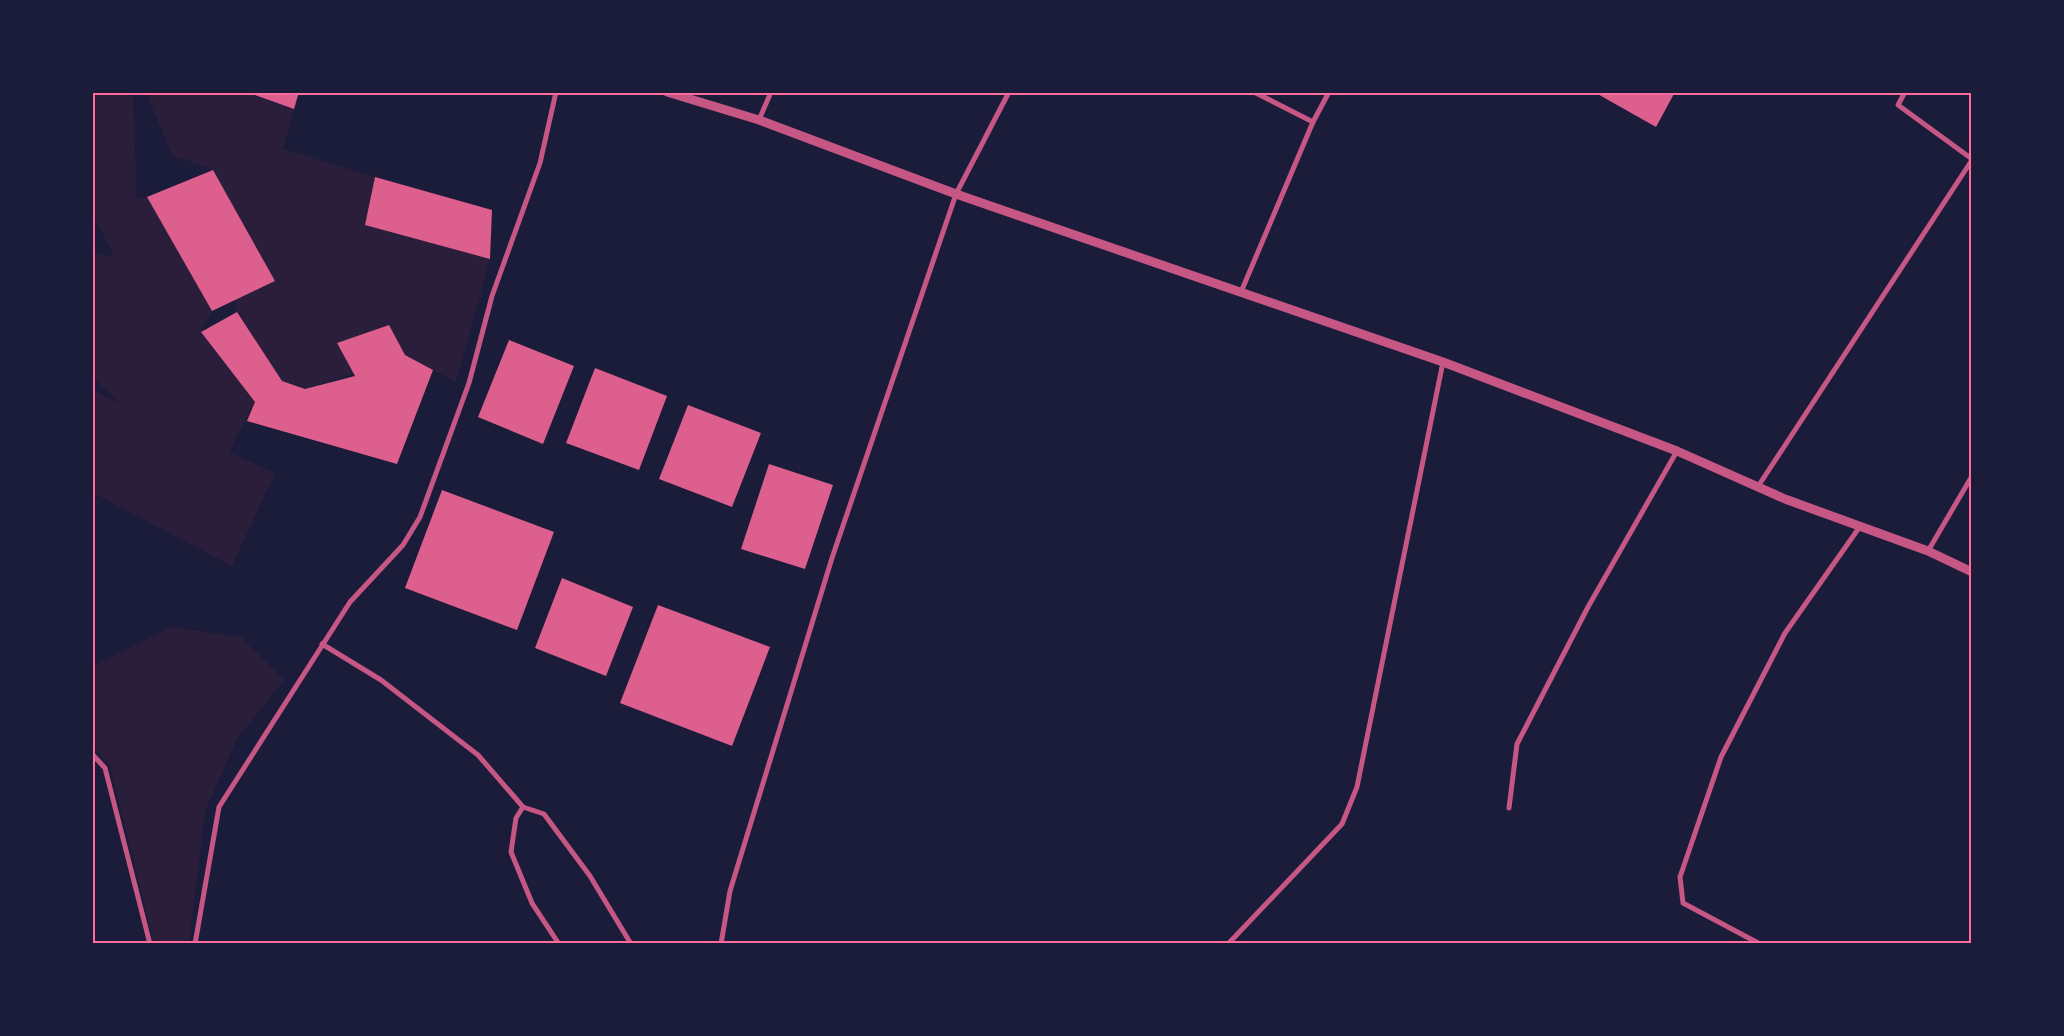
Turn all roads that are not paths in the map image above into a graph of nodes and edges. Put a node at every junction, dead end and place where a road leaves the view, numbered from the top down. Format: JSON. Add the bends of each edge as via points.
{"nodes":[{"id":1,"x":556,"y":92,"type":"edge"},
{"id":2,"x":667,"y":92,"type":"edge"},
{"id":3,"x":771,"y":92,"type":"edge"},
{"id":4,"x":1010,"y":92,"type":"edge"},
{"id":5,"x":1254,"y":92,"type":"edge"},
{"id":6,"x":1329,"y":92,"type":"edge"},
{"id":7,"x":1905,"y":92,"type":"edge"},
{"id":8,"x":759,"y":120,"type":"junction"},
{"id":9,"x":1313,"y":122,"type":"junction"},
{"id":10,"x":1972,"y":160,"type":"edge"},
{"id":11,"x":956,"y":194,"type":"junction"},
{"id":12,"x":1241,"y":292,"type":"junction"},
{"id":13,"x":1442,"y":362,"type":"junction"},
{"id":14,"x":1677,"y":452,"type":"junction"},
{"id":15,"x":1972,"y":476,"type":"edge"},
{"id":16,"x":1757,"y":488,"type":"junction"},
{"id":17,"x":1862,"y":525,"type":"junction"},
{"id":18,"x":1928,"y":551,"type":"junction"},
{"id":19,"x":1972,"y":572,"type":"edge"},
{"id":20,"x":322,"y":644,"type":"junction"},
{"id":21,"x":92,"y":754,"type":"edge"},
{"id":22,"x":523,"y":807,"type":"junction"},
{"id":23,"x":1509,"y":808,"type":"dead end"},
{"id":24,"x":150,"y":944,"type":"edge"},
{"id":25,"x":195,"y":944,"type":"edge"},
{"id":26,"x":559,"y":944,"type":"edge"},
{"id":27,"x":631,"y":944,"type":"edge"},
{"id":28,"x":721,"y":944,"type":"edge"},
{"id":29,"x":1228,"y":944,"type":"edge"},
{"id":30,"x":1760,"y":944,"type":"edge"}],
"edges":[{"from":1,"to":20,"type":"street","via":[[540,163],[492,296],[469,383],[420,517],[403,545],[350,602]]},
{"from":2,"to":8,"type":"street"},
{"from":3,"to":8,"type":"street"},
{"from":4,"to":11,"type":"street"},
{"from":5,"to":9,"type":"street"},
{"from":6,"to":9,"type":"street"},
{"from":7,"to":10,"type":"street","via":[[1898,105]]},
{"from":8,"to":11,"type":"street"},
{"from":9,"to":12,"type":"street"},
{"from":10,"to":16,"type":"street"},
{"from":11,"to":12,"type":"street"},
{"from":11,"to":28,"type":"street","via":[[832,558],[730,891]]},
{"from":12,"to":13,"type":"street"},
{"from":13,"to":14,"type":"street"},
{"from":13,"to":29,"type":"street","via":[[1357,787],[1342,824]]},
{"from":14,"to":16,"type":"street"},
{"from":14,"to":23,"type":"street","via":[[1588,607],[1517,744]]},
{"from":15,"to":18,"type":"street"},
{"from":16,"to":17,"type":"street"},
{"from":17,"to":18,"type":"street"},
{"from":17,"to":30,"type":"street","via":[[1785,633],[1721,757],[1680,877],[1683,903]]},
{"from":18,"to":19,"type":"street"},
{"from":20,"to":22,"type":"street","via":[[381,680],[478,755]]},
{"from":20,"to":25,"type":"street","via":[[219,807]]},
{"from":21,"to":24,"type":"street","via":[[105,768]]},
{"from":22,"to":26,"type":"street","via":[[516,818],[511,852],[532,903]]},
{"from":22,"to":27,"type":"street","via":[[544,814],[590,876]]}]}
